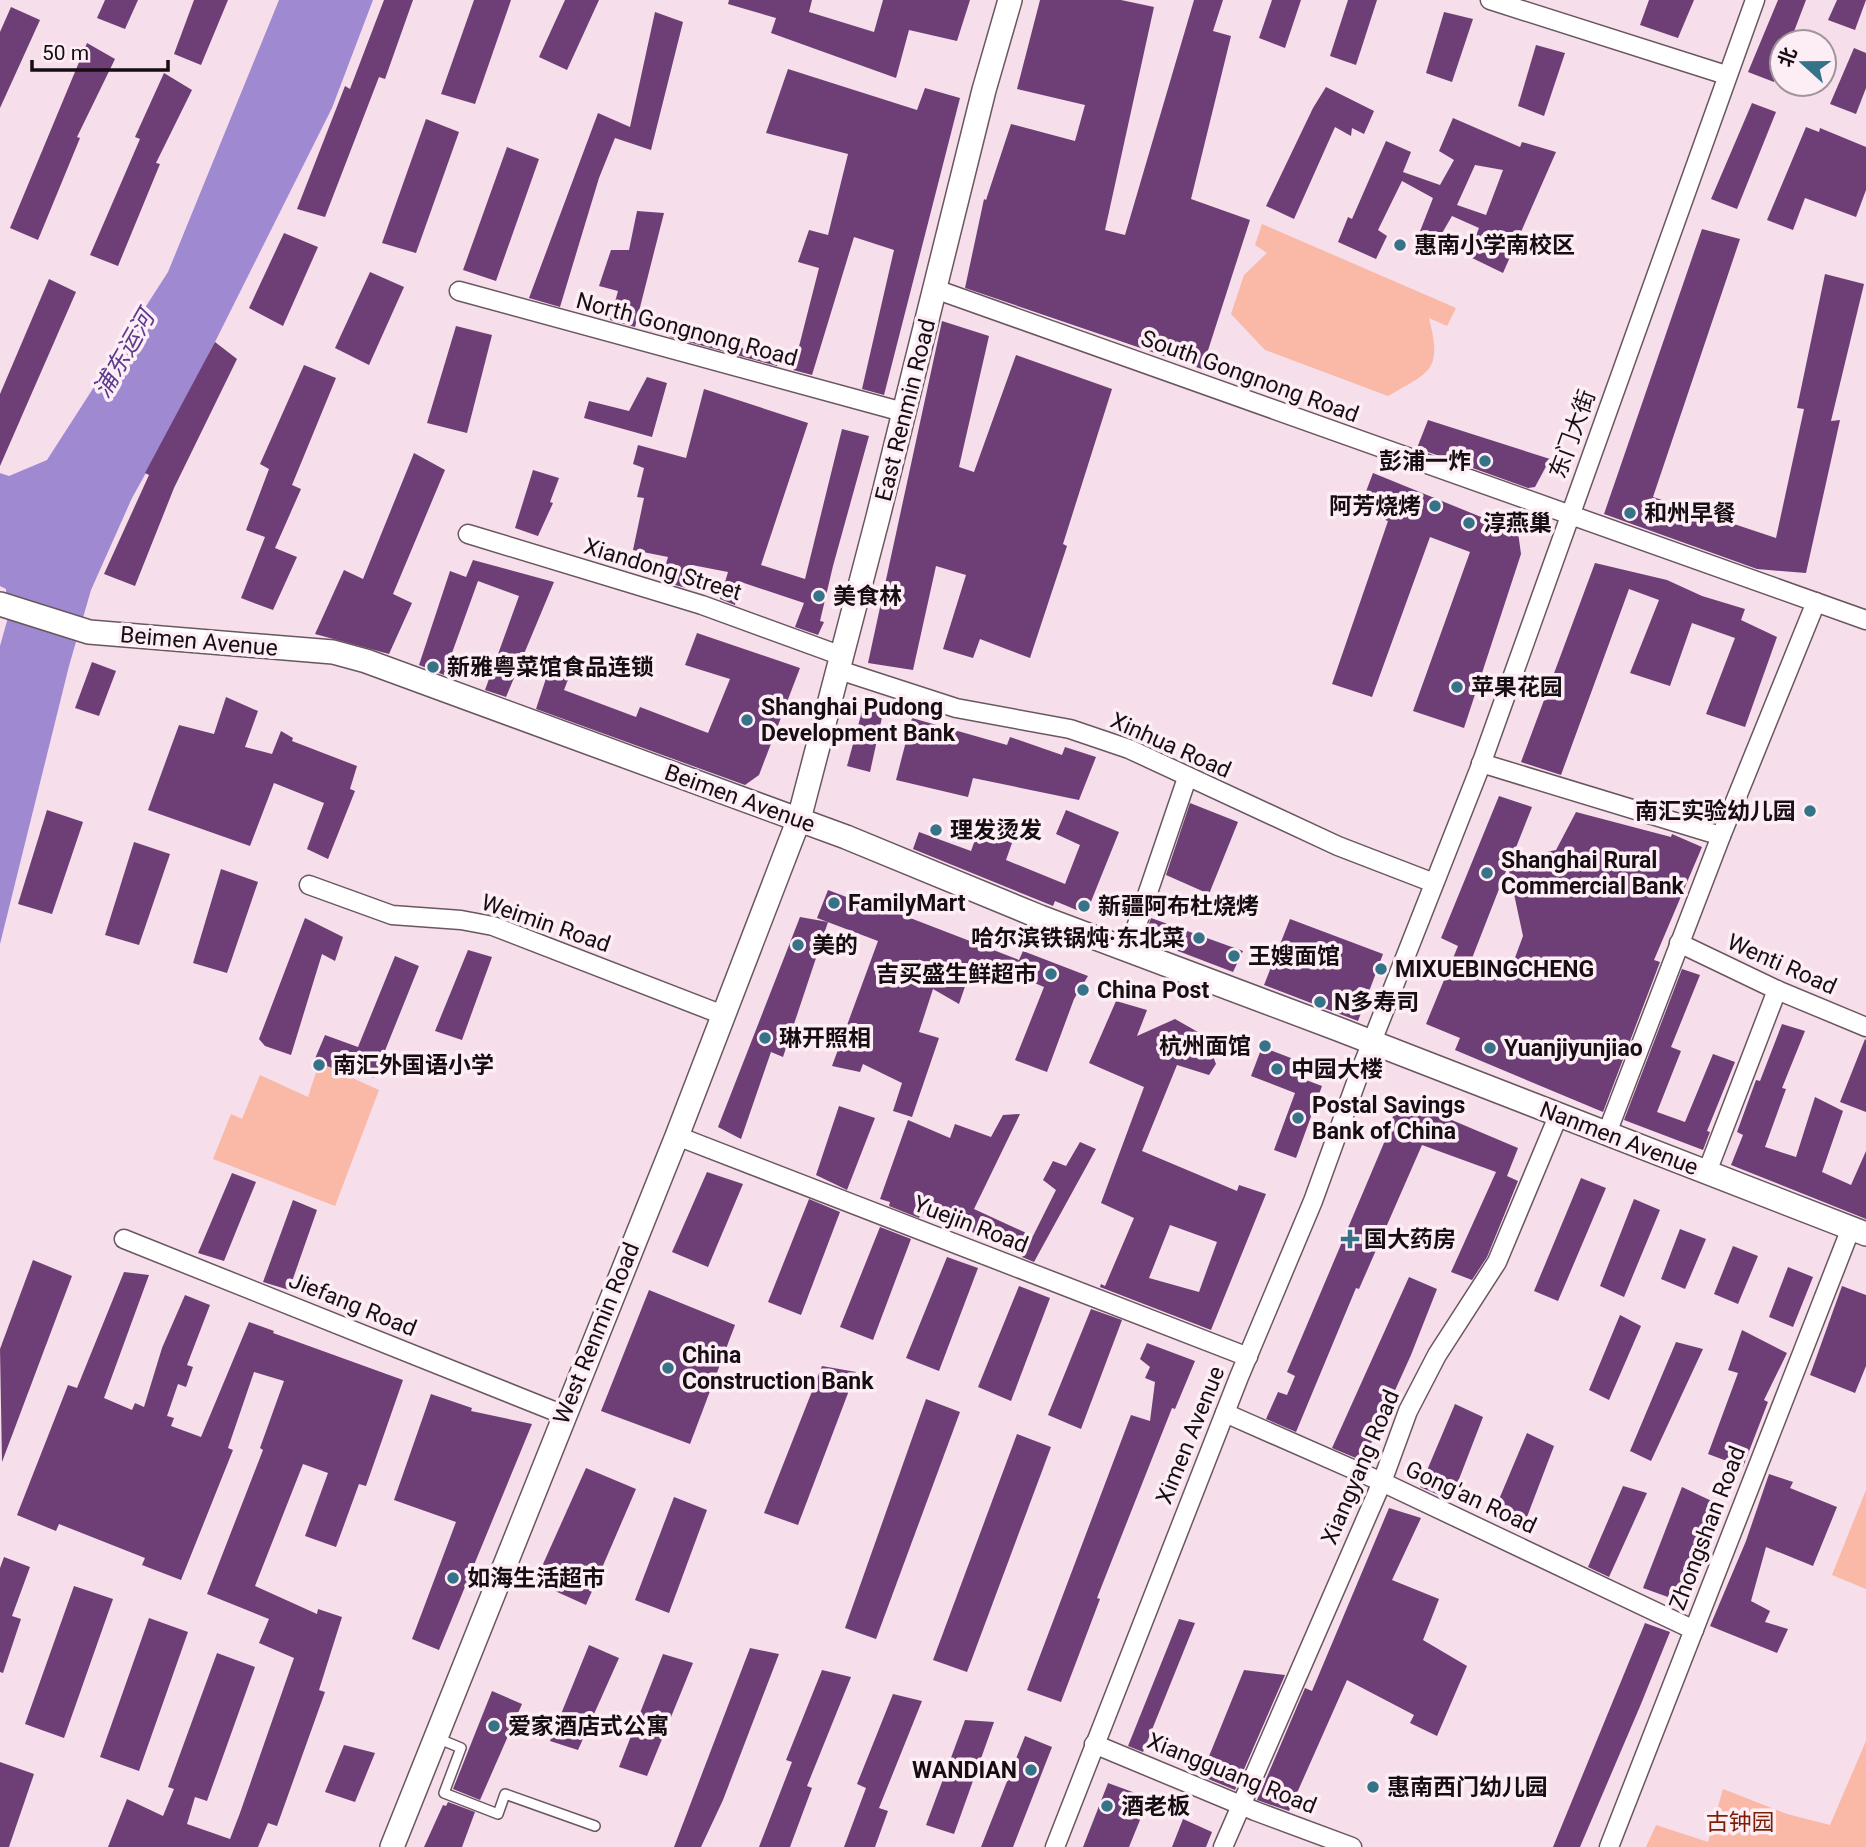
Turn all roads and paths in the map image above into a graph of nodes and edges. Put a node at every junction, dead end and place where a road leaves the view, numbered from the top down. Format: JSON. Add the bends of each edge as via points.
{"nodes":[{"id":1,"x":1010,"y":0,"type":"edge"},
{"id":2,"x":1490,"y":0,"type":"edge"},
{"id":3,"x":1755,"y":0,"type":"edge"},
{"id":4,"x":1726,"y":75,"type":"junction"},
{"id":5,"x":935,"y":289,"type":"junction"},
{"id":6,"x":459,"y":291,"type":"dead end"},
{"id":7,"x":904,"y":412,"type":"junction"},
{"id":8,"x":1569,"y":516,"type":"junction"},
{"id":9,"x":468,"y":534,"type":"dead end"},
{"id":10,"x":1816,"y":602,"type":"junction"},
{"id":11,"x":0,"y":604,"type":"edge"},
{"id":12,"x":1866,"y":620,"type":"edge"},
{"id":13,"x":840,"y":663,"type":"junction"},
{"id":14,"x":1481,"y":763,"type":"junction"},
{"id":15,"x":1186,"y":778,"type":"junction"},
{"id":16,"x":799,"y":819,"type":"junction"},
{"id":17,"x":1721,"y":836,"type":"junction"},
{"id":18,"x":1434,"y":883,"type":"junction"},
{"id":19,"x":309,"y":885,"type":"dead end"},
{"id":20,"x":1679,"y":943,"type":"junction"},
{"id":21,"x":1128,"y":951,"type":"junction"},
{"id":22,"x":1777,"y":990,"type":"junction"},
{"id":23,"x":723,"y":1015,"type":"junction"},
{"id":24,"x":1866,"y":1027,"type":"edge"},
{"id":25,"x":1372,"y":1042,"type":"junction"},
{"id":26,"x":1559,"y":1114,"type":"junction"},
{"id":27,"x":1607,"y":1133,"type":"junction"},
{"id":28,"x":677,"y":1136,"type":"junction"},
{"id":29,"x":1707,"y":1172,"type":"junction"},
{"id":30,"x":1858,"y":1231,"type":"edge"},
{"id":31,"x":124,"y":1239,"type":"dead end"},
{"id":32,"x":1248,"y":1357,"type":"junction"},
{"id":33,"x":1225,"y":1413,"type":"junction"},
{"id":34,"x":564,"y":1415,"type":"junction"},
{"id":35,"x":1381,"y":1482,"type":"junction"},
{"id":36,"x":1694,"y":1630,"type":"junction"},
{"id":37,"x":435,"y":1738,"type":"junction"},
{"id":38,"x":1094,"y":1744,"type":"junction"},
{"id":39,"x":1241,"y":1805,"type":"junction"},
{"id":40,"x":595,"y":1826,"type":"dead end"},
{"id":41,"x":392,"y":1847,"type":"edge"},
{"id":42,"x":1055,"y":1847,"type":"edge"},
{"id":43,"x":1223,"y":1847,"type":"edge"},
{"id":44,"x":1352,"y":1847,"type":"edge"},
{"id":45,"x":1609,"y":1847,"type":"edge"}],
"edges":[{"from":1,"to":5,"type":"street","name":"East Renmin Road"},
{"from":2,"to":4,"type":"street"},
{"from":3,"to":4,"type":"street","name":"东门大街"},
{"from":4,"to":8,"type":"street","name":"东门大街"},
{"from":5,"to":7,"type":"street","name":"East Renmin Road"},
{"from":5,"to":8,"type":"street","name":"South Gongnong Road"},
{"from":6,"to":7,"type":"street","name":"North Gongnong Road"},
{"from":7,"to":13,"type":"street","name":"East Renmin Road"},
{"from":8,"to":10,"type":"street","name":"South Gongnong Road"},
{"from":8,"to":14,"type":"street","name":"东门大街"},
{"from":9,"to":13,"type":"street","name":"Xiandong Street","via":[[702,605]]},
{"from":10,"to":12,"type":"street","name":"South Gongnong Road"},
{"from":10,"to":17,"type":"street"},
{"from":11,"to":16,"type":"street","name":"Beimen Avenue","via":[[89,632],[355,657]]},
{"from":13,"to":15,"type":"street","name":"Xinhua Road","via":[[956,708],[1070,729],[1151,758]]},
{"from":13,"to":16,"type":"street","name":"East Renmin Road"},
{"from":14,"to":17,"type":"street"},
{"from":14,"to":18,"type":"street","name":"东门大街"},
{"from":15,"to":18,"type":"street","name":"Xinhua Road"},
{"from":15,"to":21,"type":"street"},
{"from":16,"to":21,"type":"street","name":"Beimen Avenue"},
{"from":16,"to":23,"type":"street","name":"West Renmin Road"},
{"from":17,"to":20,"type":"street"},
{"from":18,"to":25,"type":"street","name":"Ximen Avenue"},
{"from":19,"to":23,"type":"street","name":"Weimin Road","via":[[393,915],[493,926]]},
{"from":20,"to":22,"type":"street","name":"Wenti Road"},
{"from":20,"to":27,"type":"street"},
{"from":21,"to":25,"type":"street","name":"Beimen Avenue"},
{"from":22,"to":24,"type":"street","name":"Wenti Road"},
{"from":22,"to":29,"type":"street"},
{"from":23,"to":28,"type":"street","name":"West Renmin Road"},
{"from":25,"to":26,"type":"street","name":"Nanmen Avenue"},
{"from":25,"to":32,"type":"street","name":"Ximen Avenue","via":[[1314,1201]]},
{"from":26,"to":27,"type":"street","name":"Nanmen Avenue"},
{"from":26,"to":35,"type":"street","name":"Xiangyang Road","via":[[1504,1247],[1422,1383]]},
{"from":27,"to":29,"type":"street","name":"Nanmen Avenue"},
{"from":28,"to":32,"type":"street","name":"Yuejin Road"},
{"from":28,"to":34,"type":"street","name":"West Renmin Road"},
{"from":29,"to":30,"type":"street","name":"Nanmen Avenue"},
{"from":30,"to":36,"type":"street","name":"Zhongshan Road"},
{"from":31,"to":34,"type":"street","name":"Jiefang Road"},
{"from":32,"to":33,"type":"street","name":"Ximen Avenue"},
{"from":33,"to":35,"type":"street","name":"Gong'an Road"},
{"from":33,"to":38,"type":"street","name":"Ximen Avenue"},
{"from":34,"to":37,"type":"street","name":"West Renmin Road"},
{"from":35,"to":36,"type":"street","name":"Gong'an Road"},
{"from":35,"to":39,"type":"street","name":"Xiangyang Road"},
{"from":36,"to":45,"type":"street","name":"Zhongshan Road"},
{"from":37,"to":40,"type":"lane","via":[[461,1748],[444,1793],[498,1814],[505,1794]]},
{"from":37,"to":41,"type":"street","name":"West Renmin Road"},
{"from":38,"to":39,"type":"street","name":"Xiangguang Road"},
{"from":38,"to":42,"type":"street","name":"Ximen Avenue"},
{"from":39,"to":43,"type":"street","name":"Xiangyang Road"},
{"from":39,"to":44,"type":"street","name":"Xiangguang Road"}]}
